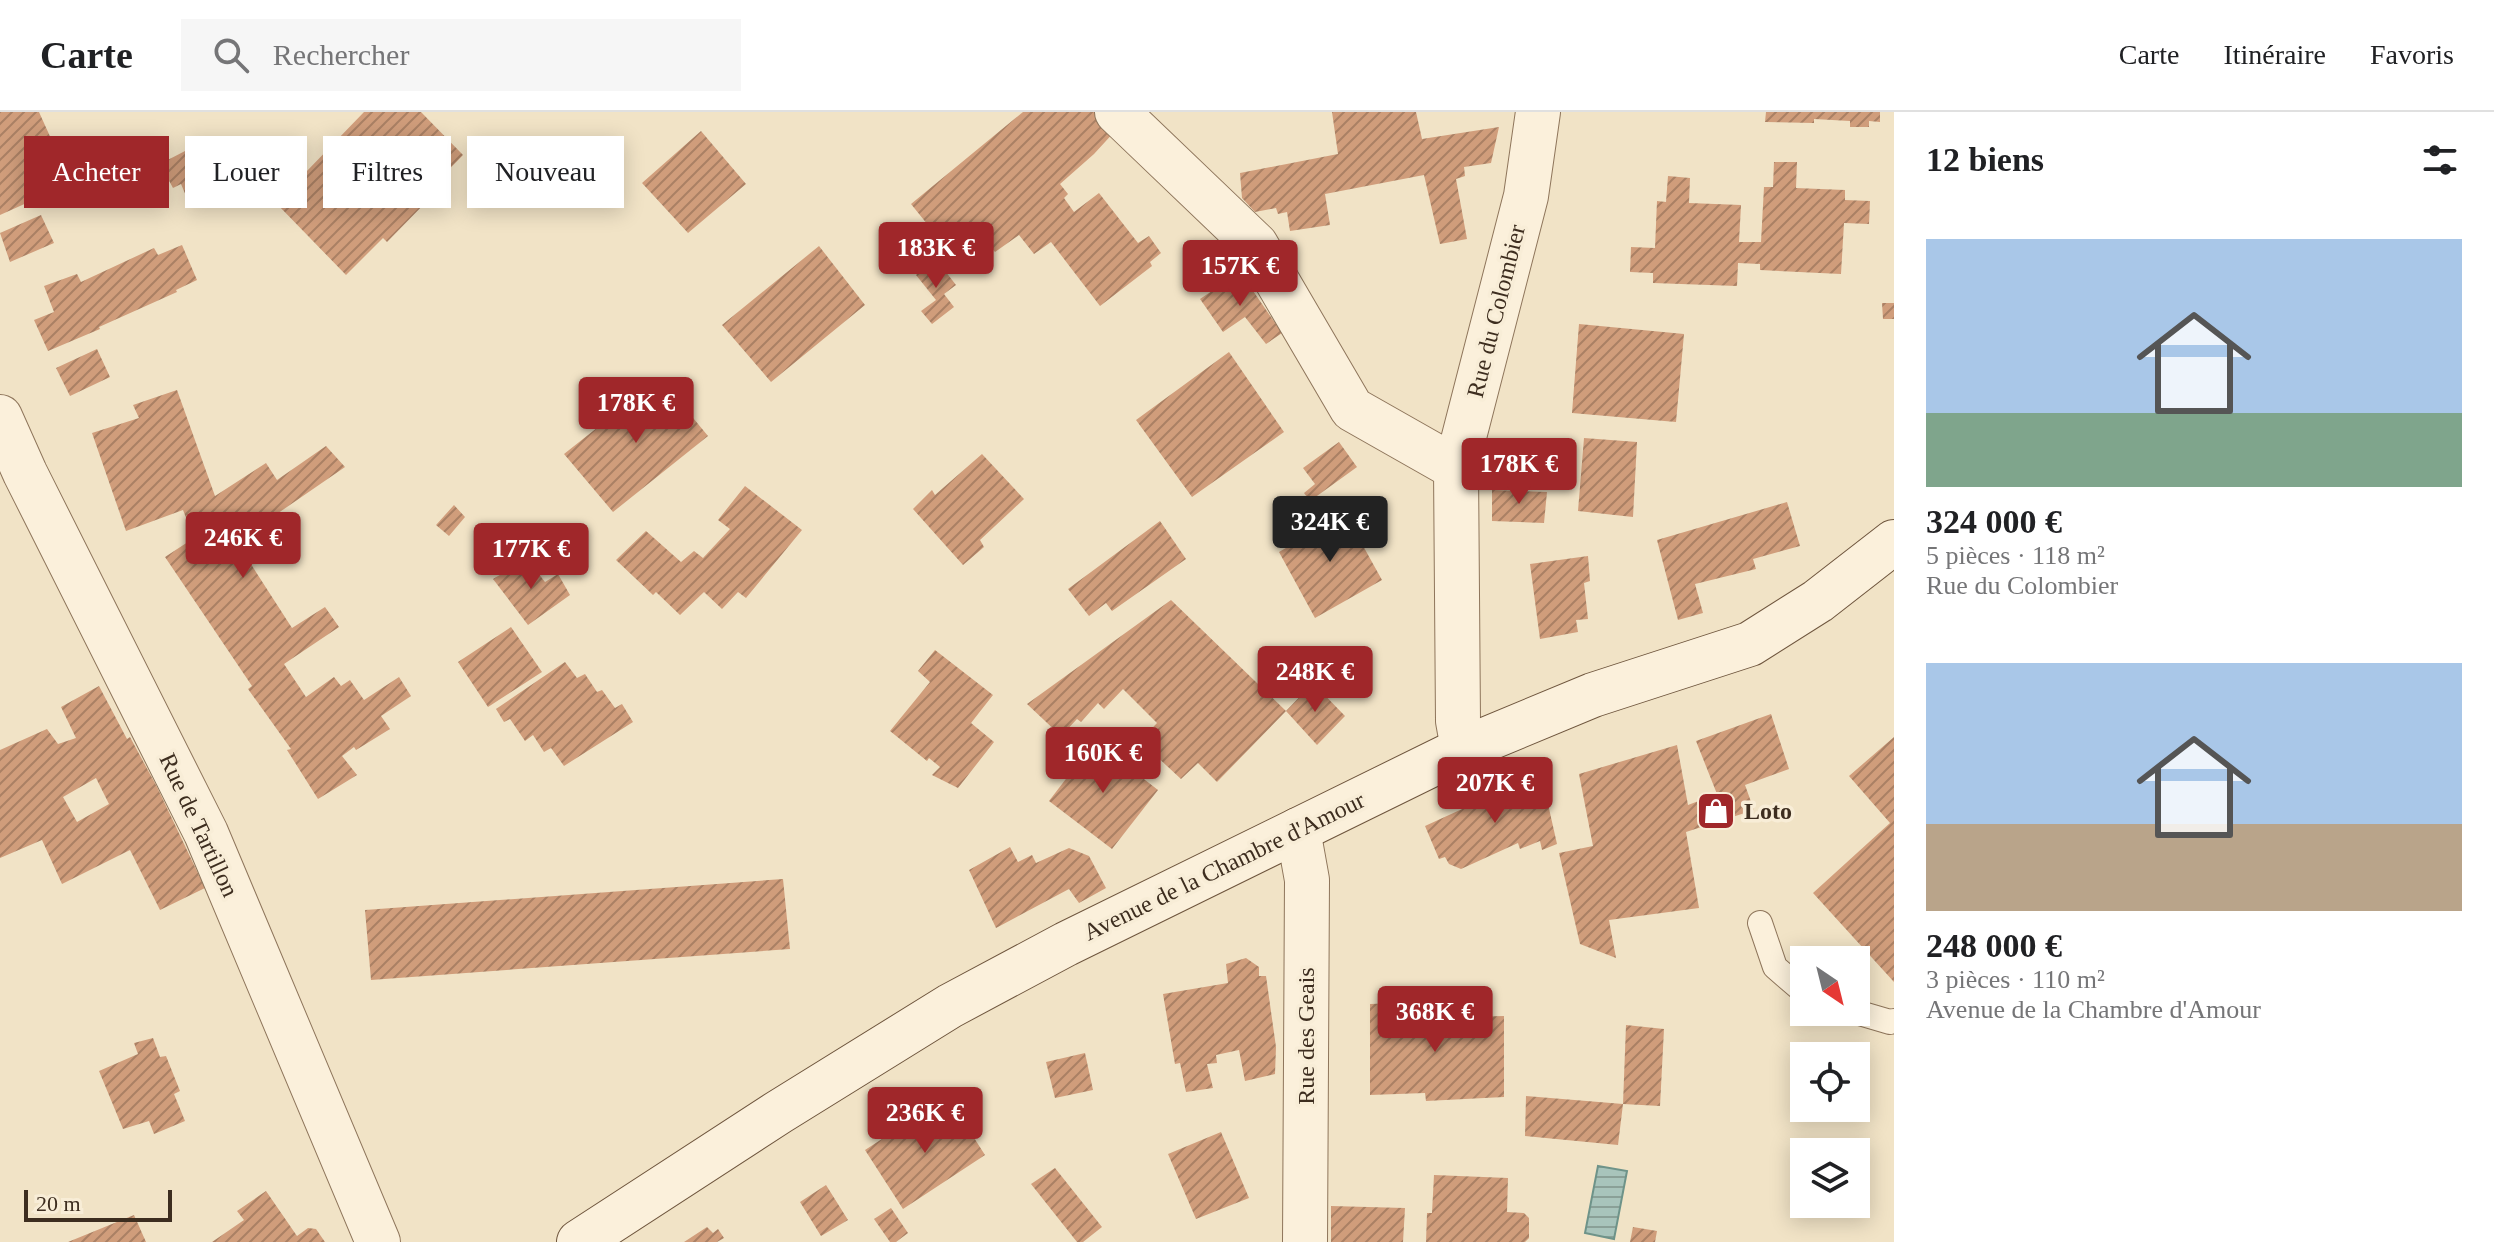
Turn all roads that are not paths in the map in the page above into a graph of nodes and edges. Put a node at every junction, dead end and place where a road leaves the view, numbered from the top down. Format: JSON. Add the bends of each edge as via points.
{"nodes":[{"id":1,"x":1117,"y":112,"type":"edge"},
{"id":2,"x":1538,"y":112,"type":"edge"},
{"id":3,"x":0,"y":417,"type":"edge"},
{"id":4,"x":1456,"y":468,"type":"junction"},
{"id":5,"x":1894,"y":542,"type":"edge"},
{"id":6,"x":1463,"y":749,"type":"junction"},
{"id":7,"x":1298,"y":830,"type":"junction"},
{"id":8,"x":1760,"y":923,"type":"dead end"},
{"id":9,"x":1790,"y":980,"type":"edge"},
{"id":10,"x":1870,"y":1016,"type":"edge"},
{"id":11,"x":1894,"y":1021,"type":"edge"},
{"id":12,"x":378,"y":1242,"type":"edge"},
{"id":13,"x":579,"y":1242,"type":"edge"},
{"id":14,"x":1305,"y":1242,"type":"edge"}],
"edges":[{"from":1,"to":4,"type":"street","via":[[1256,245],[1352,409]]},
{"from":2,"to":4,"type":"street","name":"Rue du Colombier","via":[[1526,196]]},
{"from":3,"to":12,"type":"street","name":"Rue de Tartillon","via":[[206,833]]},
{"from":4,"to":6,"type":"street","name":"Rue du Colombier","via":[[1458,721]]},
{"from":5,"to":6,"type":"street","name":"Avenue de la Chambre d'Amour","via":[[1818,601],[1750,644],[1593,695]]},
{"from":6,"to":7,"type":"street","name":"Avenue de la Chambre d'Amour"},
{"from":7,"to":13,"type":"street","name":"Avenue de la Chambre d'Amour","via":[[950,1006]]},
{"from":7,"to":14,"type":"street","name":"Rue des Geais","via":[[1307,880]]},
{"from":8,"to":9,"type":"lane","via":[[1775,967]]},
{"from":10,"to":11,"type":"lane"}]}
